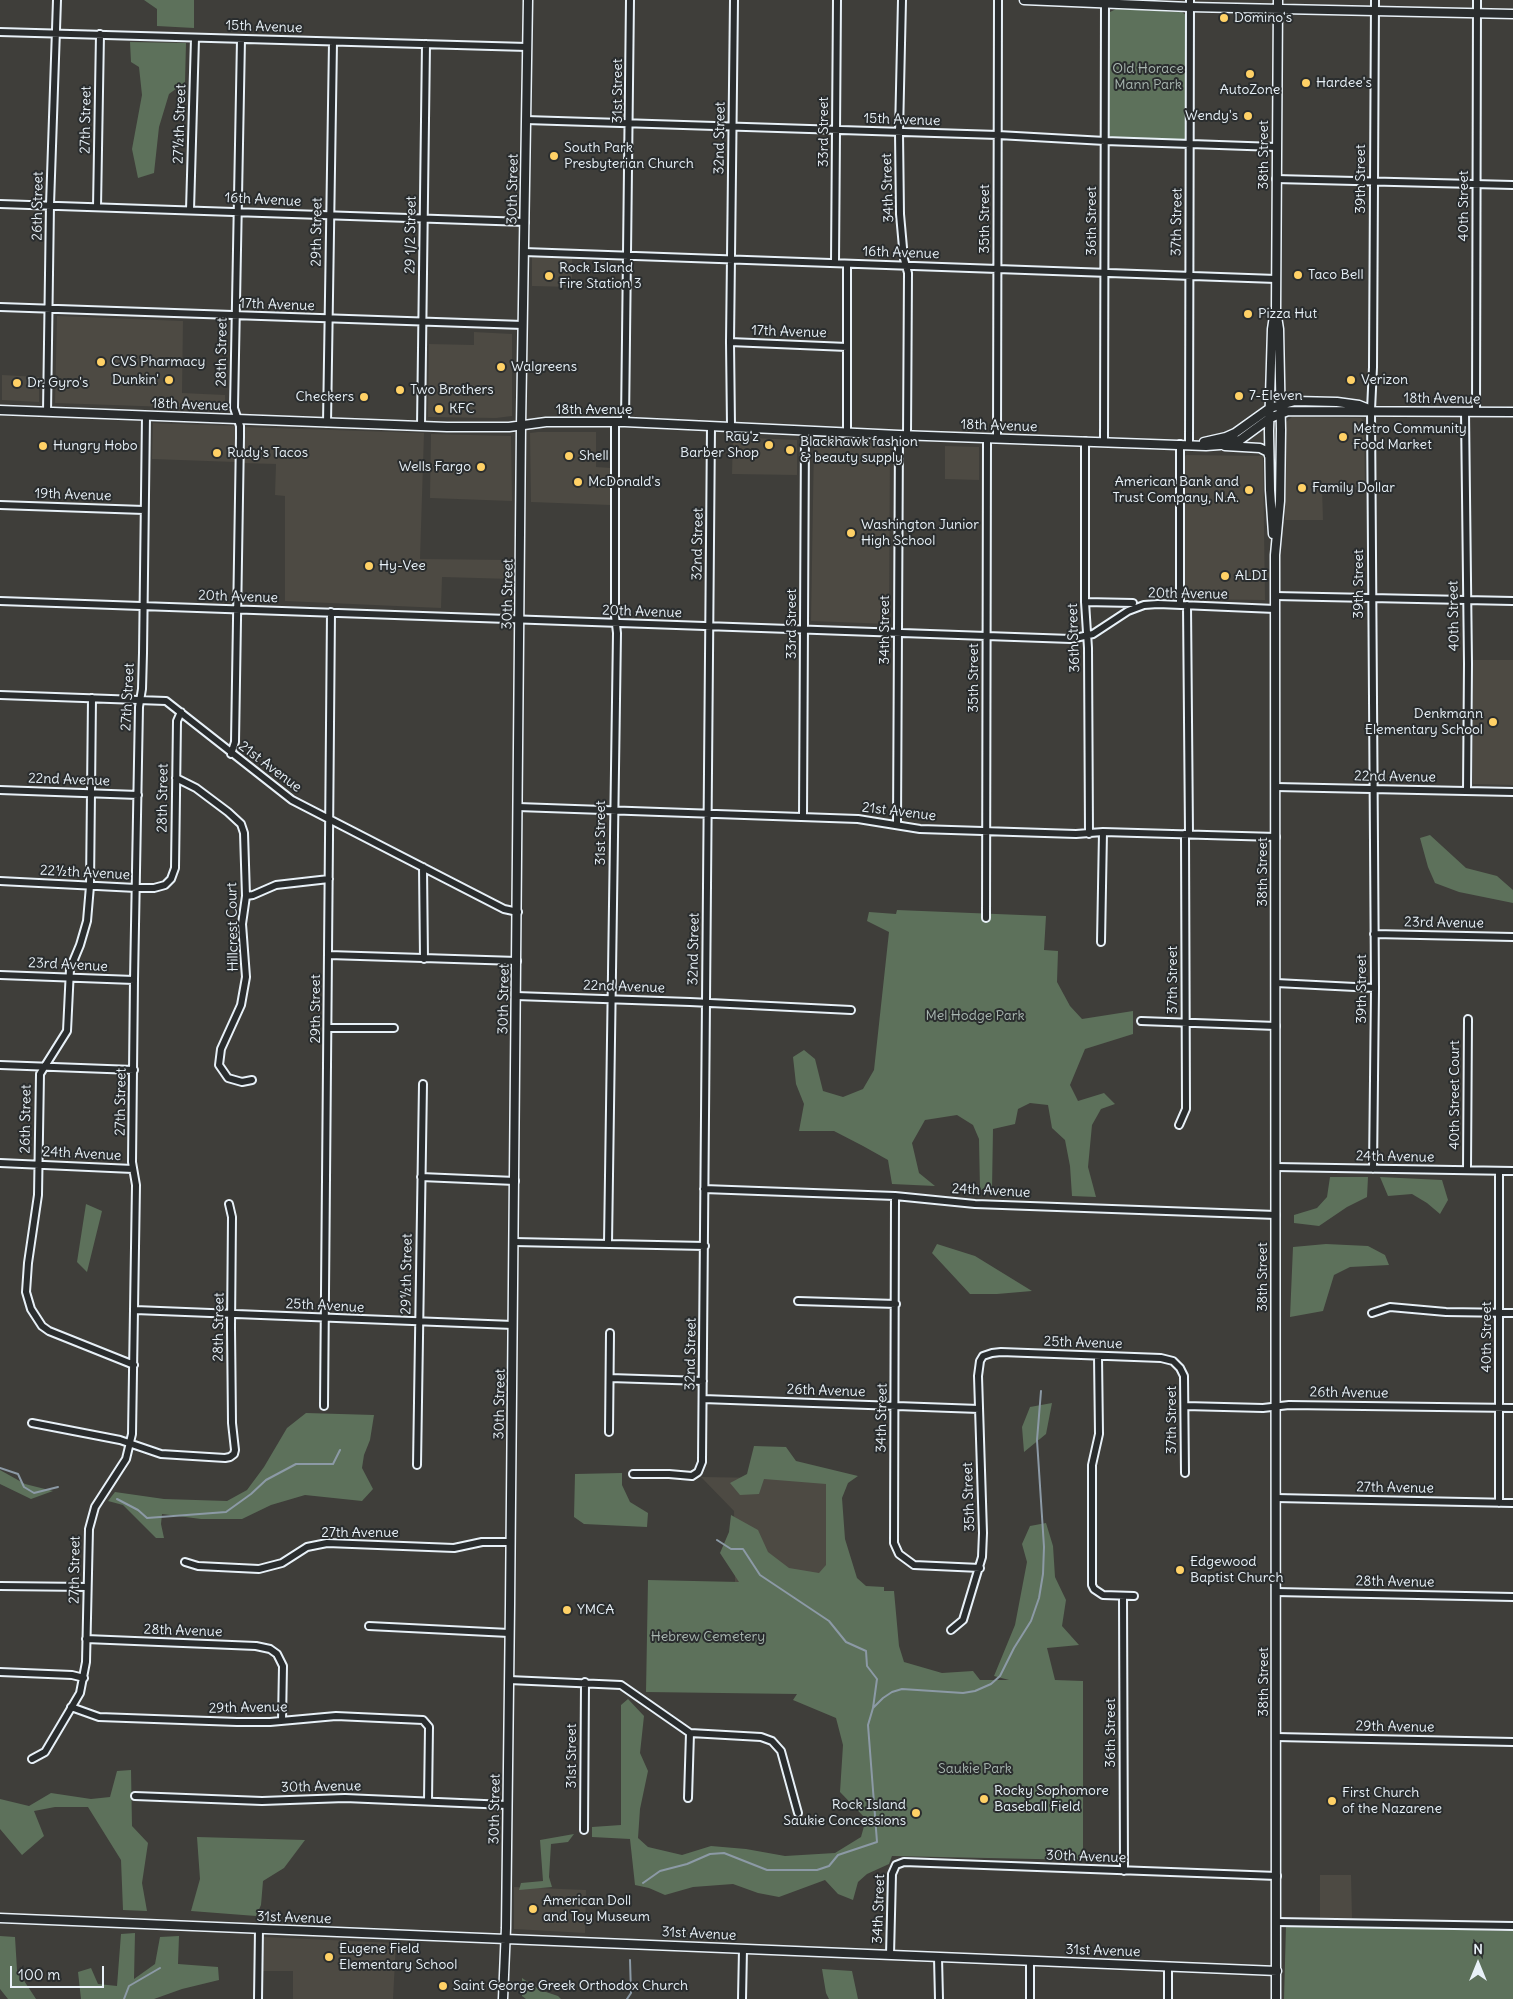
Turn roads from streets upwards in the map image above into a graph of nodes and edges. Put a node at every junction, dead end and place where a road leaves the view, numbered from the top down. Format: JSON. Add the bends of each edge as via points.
{"nodes":[{"id":1,"x":56,"y":0,"type":"edge"},
{"id":2,"x":528,"y":0,"type":"edge"},
{"id":3,"x":630,"y":0,"type":"edge"},
{"id":4,"x":734,"y":0,"type":"edge"},
{"id":5,"x":837,"y":0,"type":"edge"},
{"id":6,"x":902,"y":0,"type":"edge"},
{"id":7,"x":998,"y":0,"type":"edge"},
{"id":8,"x":1024,"y":0,"type":"edge"},
{"id":9,"x":1375,"y":0,"type":"edge"},
{"id":10,"x":1477,"y":0,"type":"edge"},
{"id":11,"x":1105,"y":2,"type":"edge"},
{"id":12,"x":1190,"y":3,"type":"edge"},
{"id":13,"x":1277,"y":4,"type":"edge"},
{"id":14,"x":1375,"y":10,"type":"junction"},
{"id":15,"x":1477,"y":13,"type":"junction"},
{"id":16,"x":1513,"y":14,"type":"edge"},
{"id":17,"x":0,"y":32,"type":"edge"},
{"id":18,"x":56,"y":33,"type":"junction"},
{"id":19,"x":100,"y":34,"type":"junction"},
{"id":20,"x":195,"y":38,"type":"junction"},
{"id":21,"x":241,"y":39,"type":"junction"},
{"id":22,"x":333,"y":42,"type":"junction"},
{"id":23,"x":426,"y":44,"type":"junction"},
{"id":24,"x":527,"y":47,"type":"junction"},
{"id":25,"x":526,"y":120,"type":"junction"},
{"id":26,"x":630,"y":123,"type":"junction"},
{"id":27,"x":733,"y":127,"type":"junction"},
{"id":28,"x":837,"y":131,"type":"junction"},
{"id":29,"x":899,"y":133,"type":"junction"},
{"id":30,"x":998,"y":135,"type":"junction"},
{"id":31,"x":1105,"y":141,"type":"junction"},
{"id":32,"x":1191,"y":144,"type":"junction"},
{"id":33,"x":1276,"y":147,"type":"junction"},
{"id":34,"x":1276,"y":179,"type":"junction"},
{"id":35,"x":1374,"y":182,"type":"junction"},
{"id":36,"x":1476,"y":184,"type":"junction"},
{"id":37,"x":1513,"y":185,"type":"edge"},
{"id":38,"x":0,"y":204,"type":"edge"},
{"id":39,"x":50,"y":205,"type":"junction"},
{"id":40,"x":97,"y":207,"type":"junction"},
{"id":41,"x":190,"y":210,"type":"junction"},
{"id":42,"x":237,"y":211,"type":"junction"},
{"id":43,"x":330,"y":216,"type":"junction"},
{"id":44,"x":424,"y":218,"type":"junction"},
{"id":45,"x":525,"y":222,"type":"junction"},
{"id":46,"x":524,"y":252,"type":"junction"},
{"id":47,"x":628,"y":256,"type":"junction"},
{"id":48,"x":731,"y":259,"type":"junction"},
{"id":49,"x":835,"y":263,"type":"junction"},
{"id":50,"x":847,"y":264,"type":"junction"},
{"id":51,"x":906,"y":266,"type":"junction"},
{"id":52,"x":997,"y":269,"type":"junction"},
{"id":53,"x":1104,"y":274,"type":"junction"},
{"id":54,"x":1189,"y":277,"type":"junction"},
{"id":55,"x":1276,"y":279,"type":"junction"},
{"id":56,"x":0,"y":307,"type":"edge"},
{"id":57,"x":50,"y":309,"type":"junction"},
{"id":58,"x":1276,"y":310,"type":"junction"},
{"id":59,"x":236,"y":316,"type":"junction"},
{"id":60,"x":328,"y":319,"type":"junction"},
{"id":61,"x":422,"y":322,"type":"junction"},
{"id":62,"x":523,"y":325,"type":"junction"},
{"id":63,"x":730,"y":342,"type":"junction"},
{"id":64,"x":847,"y":346,"type":"junction"},
{"id":65,"x":1270,"y":408,"type":"junction"},
{"id":66,"x":1280,"y":408,"type":"junction"},
{"id":67,"x":0,"y":410,"type":"edge"},
{"id":68,"x":1371,"y":410,"type":"junction"},
{"id":69,"x":47,"y":412,"type":"junction"},
{"id":70,"x":1465,"y":412,"type":"junction"},
{"id":71,"x":1476,"y":412,"type":"junction"},
{"id":72,"x":1513,"y":412,"type":"edge"},
{"id":73,"x":146,"y":416,"type":"junction"},
{"id":74,"x":1270,"y":418,"type":"junction"},
{"id":75,"x":238,"y":419,"type":"junction"},
{"id":76,"x":327,"y":422,"type":"junction"},
{"id":77,"x":615,"y":422,"type":"junction"},
{"id":78,"x":625,"y":422,"type":"junction"},
{"id":79,"x":421,"y":426,"type":"junction"},
{"id":80,"x":521,"y":426,"type":"junction"},
{"id":81,"x":712,"y":426,"type":"junction"},
{"id":82,"x":731,"y":426,"type":"junction"},
{"id":83,"x":805,"y":431,"type":"junction"},
{"id":84,"x":847,"y":432,"type":"junction"},
{"id":85,"x":903,"y":435,"type":"junction"},
{"id":86,"x":987,"y":438,"type":"junction"},
{"id":87,"x":997,"y":438,"type":"junction"},
{"id":88,"x":1085,"y":441,"type":"junction"},
{"id":89,"x":1104,"y":442,"type":"junction"},
{"id":90,"x":1180,"y":444,"type":"junction"},
{"id":91,"x":1188,"y":445,"type":"junction"},
{"id":92,"x":1220,"y":445,"type":"junction"},
{"id":93,"x":1269,"y":457,"type":"junction"},
{"id":94,"x":0,"y":505,"type":"edge"},
{"id":95,"x":144,"y":510,"type":"junction"},
{"id":96,"x":1275,"y":556,"type":"junction"},
{"id":97,"x":1275,"y":596,"type":"junction"},
{"id":98,"x":1372,"y":598,"type":"junction"},
{"id":99,"x":1467,"y":600,"type":"junction"},
{"id":100,"x":0,"y":601,"type":"edge"},
{"id":101,"x":1513,"y":601,"type":"edge"},
{"id":102,"x":1085,"y":602,"type":"junction"},
{"id":103,"x":1133,"y":603,"type":"dead end"},
{"id":104,"x":1184,"y":605,"type":"junction"},
{"id":105,"x":144,"y":606,"type":"junction"},
{"id":106,"x":1275,"y":609,"type":"junction"},
{"id":107,"x":237,"y":610,"type":"junction"},
{"id":108,"x":331,"y":612,"type":"junction"},
{"id":109,"x":520,"y":620,"type":"junction"},
{"id":110,"x":616,"y":623,"type":"junction"},
{"id":111,"x":709,"y":626,"type":"junction"},
{"id":112,"x":804,"y":630,"type":"junction"},
{"id":113,"x":898,"y":633,"type":"junction"},
{"id":114,"x":986,"y":636,"type":"junction"},
{"id":115,"x":1087,"y":636,"type":"junction"},
{"id":116,"x":0,"y":695,"type":"edge"},
{"id":117,"x":92,"y":698,"type":"junction"},
{"id":118,"x":140,"y":700,"type":"junction"},
{"id":119,"x":181,"y":712,"type":"junction"},
{"id":120,"x":231,"y":754,"type":"junction"},
{"id":121,"x":176,"y":778,"type":"junction"},
{"id":122,"x":1276,"y":787,"type":"junction"},
{"id":123,"x":1373,"y":789,"type":"junction"},
{"id":124,"x":0,"y":790,"type":"edge"},
{"id":125,"x":1467,"y":790,"type":"junction"},
{"id":126,"x":1513,"y":792,"type":"edge"},
{"id":127,"x":90,"y":793,"type":"junction"},
{"id":128,"x":138,"y":795,"type":"junction"},
{"id":129,"x":518,"y":807,"type":"junction"},
{"id":130,"x":614,"y":810,"type":"junction"},
{"id":131,"x":708,"y":814,"type":"junction"},
{"id":132,"x":803,"y":817,"type":"junction"},
{"id":133,"x":329,"y":819,"type":"junction"},
{"id":134,"x":897,"y":826,"type":"junction"},
{"id":135,"x":986,"y":831,"type":"junction"},
{"id":136,"x":1103,"y":832,"type":"junction"},
{"id":137,"x":1089,"y":834,"type":"junction"},
{"id":138,"x":1187,"y":834,"type":"junction"},
{"id":139,"x":1276,"y":837,"type":"junction"},
{"id":140,"x":423,"y":867,"type":"junction"},
{"id":141,"x":329,"y":880,"type":"junction"},
{"id":142,"x":0,"y":881,"type":"edge"},
{"id":143,"x":168,"y":883,"type":"joint"},
{"id":144,"x":90,"y":886,"type":"junction"},
{"id":145,"x":136,"y":888,"type":"junction"},
{"id":146,"x":246,"y":896,"type":"junction"},
{"id":147,"x":518,"y":912,"type":"junction"},
{"id":148,"x":986,"y":918,"type":"dead end"},
{"id":149,"x":1374,"y":934,"type":"junction"},
{"id":150,"x":1513,"y":937,"type":"edge"},
{"id":151,"x":1101,"y":942,"type":"dead end"},
{"id":152,"x":329,"y":955,"type":"junction"},
{"id":153,"x":424,"y":959,"type":"junction"},
{"id":154,"x":517,"y":962,"type":"junction"},
{"id":155,"x":0,"y":975,"type":"edge"},
{"id":156,"x":69,"y":977,"type":"junction"},
{"id":157,"x":134,"y":980,"type":"junction"},
{"id":158,"x":1276,"y":983,"type":"junction"},
{"id":159,"x":1375,"y":988,"type":"junction"},
{"id":160,"x":516,"y":996,"type":"junction"},
{"id":161,"x":611,"y":999,"type":"junction"},
{"id":162,"x":706,"y":1002,"type":"junction"},
{"id":163,"x":851,"y":1010,"type":"dead end"},
{"id":164,"x":1468,"y":1019,"type":"dead end"},
{"id":165,"x":1141,"y":1021,"type":"dead end"},
{"id":166,"x":1186,"y":1022,"type":"junction"},
{"id":167,"x":1276,"y":1026,"type":"junction"},
{"id":168,"x":328,"y":1028,"type":"junction"},
{"id":169,"x":394,"y":1028,"type":"dead end"},
{"id":170,"x":0,"y":1065,"type":"edge"},
{"id":171,"x":44,"y":1067,"type":"junction"},
{"id":172,"x":134,"y":1070,"type":"junction"},
{"id":173,"x":252,"y":1080,"type":"dead end"},
{"id":174,"x":423,"y":1084,"type":"dead end"},
{"id":175,"x":1179,"y":1125,"type":"dead end"},
{"id":176,"x":0,"y":1163,"type":"edge"},
{"id":177,"x":38,"y":1164,"type":"junction"},
{"id":178,"x":1276,"y":1167,"type":"junction"},
{"id":179,"x":133,"y":1169,"type":"junction"},
{"id":180,"x":1373,"y":1169,"type":"junction"},
{"id":181,"x":1467,"y":1170,"type":"junction"},
{"id":182,"x":1499,"y":1171,"type":"junction"},
{"id":183,"x":1513,"y":1171,"type":"edge"},
{"id":184,"x":421,"y":1177,"type":"junction"},
{"id":185,"x":515,"y":1181,"type":"junction"},
{"id":186,"x":704,"y":1189,"type":"junction"},
{"id":187,"x":895,"y":1196,"type":"junction"},
{"id":188,"x":229,"y":1204,"type":"dead end"},
{"id":189,"x":1276,"y":1215,"type":"junction"},
{"id":190,"x":514,"y":1242,"type":"junction"},
{"id":191,"x":608,"y":1244,"type":"junction"},
{"id":192,"x":704,"y":1246,"type":"junction"},
{"id":193,"x":798,"y":1301,"type":"dead end"},
{"id":194,"x":896,"y":1304,"type":"junction"},
{"id":195,"x":135,"y":1310,"type":"junction"},
{"id":196,"x":1372,"y":1313,"type":"dead end"},
{"id":197,"x":1499,"y":1313,"type":"junction"},
{"id":198,"x":1513,"y":1313,"type":"edge"},
{"id":199,"x":231,"y":1315,"type":"junction"},
{"id":200,"x":325,"y":1318,"type":"junction"},
{"id":201,"x":419,"y":1322,"type":"junction"},
{"id":202,"x":514,"y":1325,"type":"junction"},
{"id":203,"x":610,"y":1333,"type":"dead end"},
{"id":204,"x":984,"y":1356,"type":"joint"},
{"id":205,"x":1098,"y":1356,"type":"junction"},
{"id":206,"x":134,"y":1366,"type":"junction"},
{"id":207,"x":1180,"y":1368,"type":"joint"},
{"id":208,"x":610,"y":1378,"type":"junction"},
{"id":209,"x":703,"y":1381,"type":"junction"},
{"id":210,"x":703,"y":1399,"type":"junction"},
{"id":211,"x":324,"y":1406,"type":"dead end"},
{"id":212,"x":895,"y":1406,"type":"junction"},
{"id":213,"x":1185,"y":1406,"type":"junction"},
{"id":214,"x":1276,"y":1406,"type":"junction"},
{"id":215,"x":979,"y":1408,"type":"junction"},
{"id":216,"x":1499,"y":1408,"type":"junction"},
{"id":217,"x":1513,"y":1408,"type":"edge"},
{"id":218,"x":32,"y":1423,"type":"dead end"},
{"id":219,"x":609,"y":1432,"type":"dead end"},
{"id":220,"x":130,"y":1443,"type":"junction"},
{"id":221,"x":417,"y":1466,"type":"dead end"},
{"id":222,"x":1185,"y":1473,"type":"dead end"},
{"id":223,"x":633,"y":1474,"type":"dead end"},
{"id":224,"x":1276,"y":1498,"type":"junction"},
{"id":225,"x":1499,"y":1503,"type":"junction"},
{"id":226,"x":1513,"y":1503,"type":"edge"},
{"id":227,"x":510,"y":1542,"type":"junction"},
{"id":228,"x":185,"y":1562,"type":"dead end"},
{"id":229,"x":980,"y":1568,"type":"junction"},
{"id":230,"x":0,"y":1586,"type":"edge"},
{"id":231,"x":88,"y":1587,"type":"junction"},
{"id":232,"x":1276,"y":1592,"type":"junction"},
{"id":233,"x":1123,"y":1596,"type":"junction"},
{"id":234,"x":1134,"y":1596,"type":"dead end"},
{"id":235,"x":1513,"y":1597,"type":"edge"},
{"id":236,"x":369,"y":1626,"type":"dead end"},
{"id":237,"x":951,"y":1630,"type":"dead end"},
{"id":238,"x":510,"y":1633,"type":"junction"},
{"id":239,"x":86,"y":1639,"type":"junction"},
{"id":240,"x":0,"y":1672,"type":"edge"},
{"id":241,"x":84,"y":1678,"type":"junction"},
{"id":242,"x":509,"y":1680,"type":"junction"},
{"id":243,"x":585,"y":1682,"type":"junction"},
{"id":244,"x":71,"y":1707,"type":"junction"},
{"id":245,"x":282,"y":1721,"type":"junction"},
{"id":246,"x":690,"y":1733,"type":"junction"},
{"id":247,"x":1276,"y":1737,"type":"junction"},
{"id":248,"x":1513,"y":1742,"type":"edge"},
{"id":249,"x":32,"y":1759,"type":"dead end"},
{"id":250,"x":135,"y":1796,"type":"dead end"},
{"id":251,"x":688,"y":1798,"type":"dead end"},
{"id":252,"x":428,"y":1801,"type":"junction"},
{"id":253,"x":507,"y":1805,"type":"junction"},
{"id":254,"x":798,"y":1813,"type":"dead end"},
{"id":255,"x":584,"y":1830,"type":"dead end"},
{"id":256,"x":896,"y":1865,"type":"joint"},
{"id":257,"x":1124,"y":1871,"type":"junction"},
{"id":258,"x":1276,"y":1876,"type":"junction"},
{"id":259,"x":0,"y":1918,"type":"edge"},
{"id":260,"x":1276,"y":1922,"type":"junction"},
{"id":261,"x":1513,"y":1926,"type":"edge"},
{"id":262,"x":259,"y":1928,"type":"junction"},
{"id":263,"x":505,"y":1939,"type":"junction"},
{"id":264,"x":743,"y":1949,"type":"junction"},
{"id":265,"x":890,"y":1955,"type":"junction"},
{"id":266,"x":938,"y":1957,"type":"junction"},
{"id":267,"x":1030,"y":1961,"type":"junction"},
{"id":268,"x":1168,"y":1966,"type":"junction"},
{"id":269,"x":1277,"y":1971,"type":"junction"},
{"id":270,"x":258,"y":1999,"type":"edge"},
{"id":271,"x":503,"y":1999,"type":"edge"},
{"id":272,"x":742,"y":1999,"type":"edge"},
{"id":273,"x":939,"y":1999,"type":"edge"},
{"id":274,"x":1030,"y":1999,"type":"edge"},
{"id":275,"x":1168,"y":1999,"type":"edge"},
{"id":276,"x":1276,"y":1999,"type":"edge"}],
"edges":[{"from":1,"to":18,"type":"street","name":"26th Street"},
{"from":2,"to":24,"type":"street","name":"30th Street"},
{"from":3,"to":26,"type":"street","name":"31st Street"},
{"from":4,"to":27,"type":"street","name":"32nd Street"},
{"from":5,"to":28,"type":"street","name":"33rd Street"},
{"from":6,"to":29,"type":"street","name":"34th Street"},
{"from":7,"to":30,"type":"street","name":"35th Street"},
{"from":8,"to":11,"type":"street"},
{"from":9,"to":14,"type":"street","name":"39th Street"},
{"from":10,"to":15,"type":"street","name":"40th Street"},
{"from":11,"to":12,"type":"street"},
{"from":11,"to":31,"type":"street","name":"36th Street"},
{"from":12,"to":13,"type":"street"},
{"from":12,"to":32,"type":"street","name":"37th Street"},
{"from":13,"to":14,"type":"street"},
{"from":13,"to":33,"type":"street","name":"38th Street"},
{"from":14,"to":15,"type":"street"},
{"from":14,"to":35,"type":"street","name":"39th Street"},
{"from":15,"to":16,"type":"street"},
{"from":15,"to":36,"type":"street","name":"40th Street"},
{"from":17,"to":18,"type":"street","name":"15th Avenue"},
{"from":18,"to":19,"type":"street","name":"15th Avenue"},
{"from":18,"to":39,"type":"street","name":"26th Street"},
{"from":19,"to":20,"type":"street","name":"15th Avenue"},
{"from":19,"to":40,"type":"street","name":"27th Street"},
{"from":20,"to":21,"type":"street","name":"15th Avenue"},
{"from":20,"to":41,"type":"street","name":"27½th Street"},
{"from":21,"to":22,"type":"street","name":"15th Avenue"},
{"from":21,"to":42,"type":"street","name":"28th Street"},
{"from":22,"to":23,"type":"street","name":"15th Avenue"},
{"from":22,"to":43,"type":"street","name":"29th Street"},
{"from":23,"to":24,"type":"street","name":"15th Avenue"},
{"from":23,"to":44,"type":"street","name":"29 1/2 Street"},
{"from":24,"to":25,"type":"street","name":"30th Street"},
{"from":25,"to":26,"type":"street","name":"15th Avenue"},
{"from":25,"to":45,"type":"street","name":"30th Street"},
{"from":26,"to":27,"type":"street","name":"15th Avenue"},
{"from":26,"to":47,"type":"street","name":"31st Street"},
{"from":27,"to":28,"type":"street","name":"15th Avenue"},
{"from":27,"to":48,"type":"street","name":"32nd Street"},
{"from":28,"to":29,"type":"street","name":"15th Avenue"},
{"from":28,"to":49,"type":"street","name":"33rd Street"},
{"from":29,"to":30,"type":"street","name":"15th Avenue"},
{"from":29,"to":51,"type":"street","name":"34th Street","via":[[900,214]]},
{"from":30,"to":31,"type":"street","name":"15th Avenue"},
{"from":30,"to":52,"type":"street","name":"35th Street"},
{"from":31,"to":32,"type":"street","name":"15th Avenue"},
{"from":31,"to":53,"type":"street","name":"36th Street"},
{"from":32,"to":33,"type":"street","name":"15th Avenue"},
{"from":32,"to":54,"type":"street","name":"37th Street"},
{"from":33,"to":34,"type":"street","name":"38th Street"},
{"from":34,"to":35,"type":"street"},
{"from":34,"to":55,"type":"street","name":"38th Street"},
{"from":35,"to":36,"type":"street"},
{"from":35,"to":68,"type":"street","name":"39th Street"},
{"from":36,"to":37,"type":"street"},
{"from":36,"to":71,"type":"street","name":"40th Street"},
{"from":38,"to":39,"type":"street","name":"16th Avenue"},
{"from":39,"to":40,"type":"street","name":"16th Avenue"},
{"from":39,"to":57,"type":"street","name":"26th Street"},
{"from":40,"to":41,"type":"street","name":"16th Avenue"},
{"from":41,"to":42,"type":"street","name":"16th Avenue"},
{"from":42,"to":43,"type":"street","name":"16th Avenue"},
{"from":42,"to":59,"type":"street","name":"28th Street"},
{"from":43,"to":44,"type":"street","name":"16th Avenue"},
{"from":43,"to":60,"type":"street","name":"29th Street"},
{"from":44,"to":45,"type":"street","name":"16th Avenue"},
{"from":44,"to":61,"type":"street","name":"29 1/2 Street"},
{"from":45,"to":46,"type":"street","name":"30th Street"},
{"from":46,"to":47,"type":"street","name":"16th Avenue"},
{"from":46,"to":62,"type":"street","name":"30th Street"},
{"from":47,"to":48,"type":"street","name":"16th Avenue"},
{"from":47,"to":78,"type":"street","name":"31st Street"},
{"from":48,"to":49,"type":"street","name":"16th Avenue"},
{"from":48,"to":63,"type":"street","name":"32nd Street"},
{"from":49,"to":50,"type":"street","name":"16th Avenue"},
{"from":50,"to":51,"type":"street","name":"16th Avenue"},
{"from":50,"to":64,"type":"street"},
{"from":51,"to":52,"type":"street","name":"16th Avenue"},
{"from":51,"to":85,"type":"street","name":"34th Street"},
{"from":52,"to":53,"type":"street","name":"16th Avenue"},
{"from":52,"to":87,"type":"street","name":"35th Street"},
{"from":53,"to":54,"type":"street","name":"16th Avenue"},
{"from":53,"to":89,"type":"street","name":"36th Street"},
{"from":54,"to":55,"type":"street","name":"16th Avenue"},
{"from":54,"to":91,"type":"street","name":"37th Street"},
{"from":55,"to":58,"type":"street","name":"38th Street"},
{"from":56,"to":57,"type":"street","name":"17th Avenue"},
{"from":57,"to":59,"type":"street","name":"17th Avenue"},
{"from":57,"to":69,"type":"street","name":"26th Street"},
{"from":58,"to":65,"type":"street","name":"38th Street","via":[[1272,330]]},
{"from":58,"to":66,"type":"street","name":"38th Street"},
{"from":59,"to":60,"type":"street","name":"17th Avenue"},
{"from":59,"to":75,"type":"street","name":"28th Street","via":[[234,408]]},
{"from":60,"to":61,"type":"street","name":"17th Avenue"},
{"from":60,"to":76,"type":"street","name":"29th Street"},
{"from":61,"to":62,"type":"street","name":"17th Avenue"},
{"from":61,"to":79,"type":"street","name":"29 1/2 Street"},
{"from":62,"to":80,"type":"street","name":"30th Street"},
{"from":63,"to":64,"type":"street","name":"17th Avenue"},
{"from":63,"to":82,"type":"street","name":"32nd Street"},
{"from":64,"to":84,"type":"street"},
{"from":65,"to":66,"type":"street","name":"18th Avenue"},
{"from":65,"to":74,"type":"street","name":"38th Street"},
{"from":65,"to":91,"type":"street","name":"18th Avenue","via":[[1235,433]]},
{"from":66,"to":68,"type":"street","name":"18th Avenue","via":[[1295,402],[1337,402]]},
{"from":66,"to":74,"type":"street","name":"18th Avenue"},
{"from":66,"to":96,"type":"street","name":"38th Street","via":[[1280,501]]},
{"from":67,"to":69,"type":"street","name":"18th Avenue"},
{"from":68,"to":70,"type":"street","name":"18th Avenue"},
{"from":68,"to":98,"type":"street","name":"39th Street"},
{"from":69,"to":73,"type":"street","name":"18th Avenue"},
{"from":70,"to":71,"type":"street","name":"18th Avenue"},
{"from":70,"to":99,"type":"street","name":"40th Street"},
{"from":71,"to":72,"type":"street","name":"18th Avenue"},
{"from":73,"to":75,"type":"street","name":"18th Avenue"},
{"from":73,"to":95,"type":"street","name":"27th Street"},
{"from":74,"to":92,"type":"street","name":"18th Avenue","via":[[1240,440]]},
{"from":74,"to":93,"type":"street","name":"38th Street"},
{"from":75,"to":76,"type":"street","name":"18th Avenue"},
{"from":75,"to":107,"type":"street","name":"28th Street"},
{"from":76,"to":79,"type":"street","name":"18th Avenue"},
{"from":77,"to":78,"type":"street","name":"18th Avenue"},
{"from":77,"to":80,"type":"street","name":"18th Avenue","via":[[546,422]]},
{"from":77,"to":110,"type":"street","name":"31st Street"},
{"from":78,"to":81,"type":"street","name":"18th Avenue"},
{"from":79,"to":80,"type":"street","name":"18th Avenue"},
{"from":80,"to":109,"type":"street","name":"30th Street"},
{"from":81,"to":82,"type":"street","name":"18th Avenue"},
{"from":81,"to":111,"type":"street","name":"32nd Street"},
{"from":82,"to":83,"type":"street","name":"18th Avenue"},
{"from":83,"to":84,"type":"street","name":"18th Avenue"},
{"from":83,"to":112,"type":"street","name":"33rd Street"},
{"from":84,"to":85,"type":"street","name":"18th Avenue"},
{"from":85,"to":86,"type":"street","name":"18th Avenue"},
{"from":85,"to":113,"type":"street","name":"34th Street"},
{"from":86,"to":87,"type":"street","name":"18th Avenue"},
{"from":86,"to":114,"type":"street","name":"35th Street"},
{"from":87,"to":88,"type":"street","name":"18th Avenue"},
{"from":88,"to":89,"type":"street","name":"18th Avenue"},
{"from":88,"to":102,"type":"street","name":"36th Street"},
{"from":89,"to":90,"type":"street","name":"18th Avenue"},
{"from":90,"to":91,"type":"street","name":"18th Avenue"},
{"from":90,"to":104,"type":"street","name":"37th Street"},
{"from":91,"to":92,"type":"street","name":"18th Avenue"},
{"from":92,"to":93,"type":"street","via":[[1260,448],[1268,452]]},
{"from":93,"to":96,"type":"street","name":"38th Street"},
{"from":94,"to":95,"type":"street","name":"19th Avenue"},
{"from":95,"to":105,"type":"street","name":"27th Street"},
{"from":96,"to":97,"type":"street","name":"38th Street"},
{"from":97,"to":98,"type":"street"},
{"from":97,"to":106,"type":"street","name":"38th Street"},
{"from":98,"to":99,"type":"street"},
{"from":98,"to":123,"type":"street","name":"39th Street"},
{"from":99,"to":101,"type":"street"},
{"from":99,"to":125,"type":"street","name":"40th Street"},
{"from":100,"to":105,"type":"street","name":"20th Avenue"},
{"from":102,"to":103,"type":"street","name":"20th Avenue"},
{"from":102,"to":115,"type":"street","name":"36th Street"},
{"from":104,"to":106,"type":"street","name":"20th Avenue"},
{"from":104,"to":115,"type":"street","name":"20th Avenue","via":[[1140,606]]},
{"from":104,"to":138,"type":"street","name":"37th Street"},
{"from":105,"to":107,"type":"street","name":"20th Avenue"},
{"from":105,"to":118,"type":"street","name":"27th Street"},
{"from":106,"to":122,"type":"street","name":"38th Street"},
{"from":107,"to":108,"type":"street","name":"20th Avenue"},
{"from":107,"to":120,"type":"street","name":"28th Street","via":[[235,742]]},
{"from":108,"to":109,"type":"street","name":"20th Avenue"},
{"from":108,"to":133,"type":"street","name":"29th Street"},
{"from":109,"to":110,"type":"street","name":"20th Avenue"},
{"from":109,"to":129,"type":"street","name":"30th Street"},
{"from":110,"to":111,"type":"street","name":"20th Avenue"},
{"from":110,"to":130,"type":"street","name":"31st Street"},
{"from":111,"to":112,"type":"street","name":"20th Avenue"},
{"from":111,"to":131,"type":"street","name":"32nd Street"},
{"from":112,"to":113,"type":"street","name":"20th Avenue"},
{"from":112,"to":132,"type":"street","name":"33rd Street"},
{"from":113,"to":114,"type":"street","name":"20th Avenue"},
{"from":113,"to":134,"type":"street","name":"34th Street"},
{"from":114,"to":115,"type":"street","name":"20th Avenue","via":[[1071,639]]},
{"from":114,"to":135,"type":"street","name":"35th Street"},
{"from":115,"to":137,"type":"street","name":"36th Street"},
{"from":116,"to":117,"type":"street","name":"21st Avenue"},
{"from":117,"to":118,"type":"street","name":"21st Avenue"},
{"from":117,"to":127,"type":"street","name":"26th Street"},
{"from":118,"to":119,"type":"street","name":"21st Avenue","via":[[166,701]]},
{"from":118,"to":128,"type":"street","name":"27th Street"},
{"from":119,"to":120,"type":"street","name":"21st Avenue"},
{"from":119,"to":121,"type":"street","name":"28th Street","via":[[177,721]]},
{"from":120,"to":133,"type":"street","name":"21st Avenue","via":[[284,795]]},
{"from":121,"to":143,"type":"street","name":"28th Street","via":[[175,868]]},
{"from":121,"to":146,"type":"street","name":"Hillcrest Court","via":[[196,788],[241,824]]},
{"from":122,"to":123,"type":"street","name":"22nd Avenue"},
{"from":122,"to":139,"type":"street","name":"38th Street"},
{"from":123,"to":125,"type":"street","name":"22nd Avenue"},
{"from":123,"to":149,"type":"street","name":"39th Street"},
{"from":124,"to":127,"type":"street","name":"22nd Avenue"},
{"from":125,"to":126,"type":"street","name":"22nd Avenue"},
{"from":127,"to":128,"type":"street","name":"22nd Avenue"},
{"from":127,"to":144,"type":"street","name":"26th Street"},
{"from":128,"to":145,"type":"street","name":"27th Street"},
{"from":129,"to":130,"type":"street","name":"21st Avenue"},
{"from":129,"to":147,"type":"street","name":"30th Street"},
{"from":130,"to":131,"type":"street","name":"21st Avenue"},
{"from":130,"to":161,"type":"street","name":"31st Street"},
{"from":131,"to":132,"type":"street","name":"21st Avenue"},
{"from":131,"to":162,"type":"street","name":"32nd Street"},
{"from":132,"to":134,"type":"street","name":"21st Avenue","via":[[858,819]]},
{"from":133,"to":140,"type":"street","name":"21st Avenue"},
{"from":133,"to":141,"type":"street","name":"29th Street"},
{"from":134,"to":135,"type":"street","name":"21st Avenue"},
{"from":135,"to":137,"type":"street","name":"21st Avenue"},
{"from":135,"to":148,"type":"street","name":"35th Street"},
{"from":136,"to":137,"type":"street","name":"21st Avenue"},
{"from":136,"to":138,"type":"street","name":"21st Avenue"},
{"from":136,"to":151,"type":"street"},
{"from":138,"to":139,"type":"street","name":"21st Avenue"},
{"from":138,"to":166,"type":"street","name":"37th Street"},
{"from":139,"to":158,"type":"street","name":"38th Street"},
{"from":140,"to":147,"type":"street","name":"21st Avenue","via":[[504,909]]},
{"from":140,"to":153,"type":"street"},
{"from":141,"to":146,"type":"street","via":[[276,886]]},
{"from":141,"to":152,"type":"street","name":"29th Street"},
{"from":142,"to":144,"type":"street","name":"22½th Avenue"},
{"from":143,"to":145,"type":"street","name":"22½th Avenue","via":[[154,888]]},
{"from":144,"to":145,"type":"street","name":"22½th Avenue"},
{"from":144,"to":156,"type":"street","name":"26th Street","via":[[87,921]]},
{"from":145,"to":157,"type":"street","name":"27th Street"},
{"from":146,"to":173,"type":"street","name":"Hillcrest Court","via":[[242,924],[245,987],[221,1049],[219,1065],[228,1078],[242,1082]]},
{"from":147,"to":154,"type":"street","name":"30th Street"},
{"from":149,"to":150,"type":"street","name":"23rd Avenue"},
{"from":149,"to":159,"type":"street","name":"39th Street"},
{"from":152,"to":153,"type":"street"},
{"from":152,"to":168,"type":"street","name":"29th Street"},
{"from":153,"to":154,"type":"street"},
{"from":154,"to":160,"type":"street","name":"30th Street"},
{"from":155,"to":156,"type":"street","name":"23rd Avenue"},
{"from":156,"to":157,"type":"street","name":"23rd Avenue"},
{"from":156,"to":171,"type":"street","name":"26th Street","via":[[67,1031]]},
{"from":157,"to":172,"type":"street","name":"27th Street"},
{"from":158,"to":159,"type":"street"},
{"from":158,"to":167,"type":"street","name":"38th Street"},
{"from":159,"to":180,"type":"street","name":"39th Street"},
{"from":160,"to":161,"type":"street","name":"22nd Avenue"},
{"from":160,"to":185,"type":"street","name":"30th Street"},
{"from":161,"to":162,"type":"street","name":"22nd Avenue"},
{"from":161,"to":191,"type":"street","name":"31st Street"},
{"from":162,"to":163,"type":"street","name":"22nd Avenue"},
{"from":162,"to":186,"type":"street","name":"32nd Street"},
{"from":164,"to":181,"type":"street","name":"40th Street Court"},
{"from":165,"to":166,"type":"street"},
{"from":166,"to":167,"type":"street"},
{"from":166,"to":175,"type":"street","name":"37th Street","via":[[1186,1109]]},
{"from":167,"to":178,"type":"street","name":"38th Street"},
{"from":168,"to":169,"type":"street"},
{"from":168,"to":200,"type":"street","name":"29th Street"},
{"from":170,"to":171,"type":"street"},
{"from":171,"to":172,"type":"street"},
{"from":171,"to":177,"type":"street","name":"26th Street","via":[[39,1078]]},
{"from":172,"to":179,"type":"street","name":"27th Street"},
{"from":174,"to":184,"type":"street","name":"29½th Street"},
{"from":176,"to":177,"type":"street","name":"24th Avenue"},
{"from":177,"to":179,"type":"street","name":"24th Avenue"},
{"from":177,"to":206,"type":"street","name":"26th Street","via":[[38,1195],[26,1284],[31,1309],[42,1326],[58,1336]]},
{"from":178,"to":180,"type":"street","name":"24th Avenue"},
{"from":178,"to":189,"type":"street","name":"38th Street"},
{"from":179,"to":195,"type":"street","name":"27th Street","via":[[136,1185]]},
{"from":180,"to":181,"type":"street","name":"24th Avenue"},
{"from":181,"to":182,"type":"street","name":"24th Avenue"},
{"from":182,"to":183,"type":"street","name":"24th Avenue"},
{"from":182,"to":197,"type":"street","name":"40th Street"},
{"from":184,"to":185,"type":"street"},
{"from":184,"to":201,"type":"street","name":"29½th Street"},
{"from":185,"to":190,"type":"street","name":"30th Street"},
{"from":186,"to":187,"type":"street","name":"24th Avenue"},
{"from":186,"to":192,"type":"street","name":"32nd Street"},
{"from":187,"to":189,"type":"street","name":"24th Avenue","via":[[975,1204]]},
{"from":187,"to":194,"type":"street","name":"34th Street"},
{"from":188,"to":199,"type":"street","name":"28th Street","via":[[232,1217]]},
{"from":189,"to":214,"type":"street","name":"38th Street"},
{"from":190,"to":191,"type":"street"},
{"from":190,"to":202,"type":"street","name":"30th Street"},
{"from":191,"to":192,"type":"street"},
{"from":192,"to":209,"type":"street","name":"32nd Street"},
{"from":193,"to":194,"type":"street"},
{"from":194,"to":212,"type":"street","name":"34th Street"},
{"from":195,"to":199,"type":"street","name":"25th Avenue"},
{"from":195,"to":206,"type":"street","name":"27th Street"},
{"from":196,"to":197,"type":"street","via":[[1390,1307]]},
{"from":197,"to":198,"type":"street"},
{"from":197,"to":216,"type":"street","name":"40th Street"},
{"from":199,"to":200,"type":"street","name":"25th Avenue"},
{"from":199,"to":220,"type":"street","name":"28th Street","via":[[235,1450],[230,1458],[175,1456]]},
{"from":200,"to":201,"type":"street","name":"25th Avenue"},
{"from":200,"to":211,"type":"street","name":"29th Street"},
{"from":201,"to":202,"type":"street","name":"25th Avenue"},
{"from":201,"to":221,"type":"street","name":"29½th Street"},
{"from":202,"to":227,"type":"street","name":"30th Street"},
{"from":203,"to":208,"type":"street"},
{"from":204,"to":205,"type":"street","name":"25th Avenue","via":[[1001,1352]]},
{"from":204,"to":215,"type":"street","name":"35th Street","via":[[979,1365]]},
{"from":205,"to":207,"type":"street","name":"25th Avenue","via":[[1161,1358]]},
{"from":205,"to":233,"type":"street","via":[[1099,1424],[1092,1466],[1092,1585],[1104,1595]]},
{"from":206,"to":220,"type":"street","name":"27th Street"},
{"from":207,"to":213,"type":"street","name":"37th Street","via":[[1184,1376]]},
{"from":208,"to":209,"type":"street"},
{"from":208,"to":219,"type":"street"},
{"from":209,"to":210,"type":"street","name":"32nd Street"},
{"from":210,"to":212,"type":"street","name":"26th Avenue"},
{"from":210,"to":223,"type":"street","name":"32nd Street","via":[[702,1462],[698,1472],[687,1476]]},
{"from":212,"to":215,"type":"street","name":"26th Avenue"},
{"from":212,"to":229,"type":"street","name":"34th Street","via":[[896,1548],[905,1560],[914,1565]]},
{"from":213,"to":214,"type":"street","name":"26th Avenue"},
{"from":213,"to":222,"type":"street","name":"37th Street"},
{"from":214,"to":216,"type":"street","name":"26th Avenue"},
{"from":214,"to":224,"type":"street","name":"38th Street"},
{"from":215,"to":229,"type":"street","name":"35th Street","via":[[983,1534]]},
{"from":216,"to":217,"type":"street","name":"26th Avenue"},
{"from":216,"to":225,"type":"street","name":"40th Street"},
{"from":218,"to":220,"type":"street"},
{"from":220,"to":231,"type":"street","name":"27th Street","via":[[126,1459],[91,1519],[87,1552]]},
{"from":224,"to":225,"type":"street","name":"27th Avenue"},
{"from":224,"to":232,"type":"street","name":"38th Street"},
{"from":225,"to":226,"type":"street","name":"27th Avenue"},
{"from":227,"to":228,"type":"street","name":"27th Avenue","via":[[482,1542],[454,1548],[327,1542],[259,1569],[198,1566]]},
{"from":227,"to":238,"type":"street","name":"30th Street"},
{"from":229,"to":237,"type":"street","name":"35th Street","via":[[963,1620]]},
{"from":230,"to":231,"type":"street"},
{"from":231,"to":239,"type":"street","name":"27th Street"},
{"from":232,"to":235,"type":"street","name":"28th Avenue"},
{"from":232,"to":247,"type":"street","name":"38th Street"},
{"from":233,"to":234,"type":"street"},
{"from":233,"to":257,"type":"street","name":"36th Street"},
{"from":236,"to":238,"type":"street"},
{"from":238,"to":242,"type":"street","name":"30th Street"},
{"from":239,"to":241,"type":"street","name":"27th Street"},
{"from":239,"to":245,"type":"street","name":"28th Avenue","via":[[270,1648],[283,1666]]},
{"from":240,"to":241,"type":"street"},
{"from":241,"to":244,"type":"street","name":"27th Street"},
{"from":242,"to":243,"type":"street"},
{"from":242,"to":253,"type":"street","name":"30th Street"},
{"from":243,"to":246,"type":"street","via":[[621,1685]]},
{"from":243,"to":255,"type":"street","name":"31st Street"},
{"from":244,"to":245,"type":"street","name":"29th Avenue","via":[[99,1717]]},
{"from":244,"to":249,"type":"street","name":"27th Street","via":[[45,1752]]},
{"from":245,"to":252,"type":"street","name":"29th Avenue","via":[[336,1716],[426,1721],[430,1732]]},
{"from":246,"to":251,"type":"street"},
{"from":246,"to":254,"type":"street","via":[[761,1737],[772,1741],[781,1751]]},
{"from":247,"to":248,"type":"street","name":"29th Avenue"},
{"from":247,"to":258,"type":"street","name":"38th Street"},
{"from":250,"to":252,"type":"street","name":"30th Avenue"},
{"from":252,"to":253,"type":"street","name":"30th Avenue"},
{"from":253,"to":263,"type":"street","name":"30th Street"},
{"from":256,"to":257,"type":"street","name":"30th Avenue","via":[[910,1861]]},
{"from":256,"to":265,"type":"street","name":"34th Street","via":[[892,1874]]},
{"from":257,"to":258,"type":"street","name":"30th Avenue"},
{"from":258,"to":260,"type":"street","name":"38th Street"},
{"from":259,"to":262,"type":"street","name":"31st Avenue"},
{"from":260,"to":261,"type":"street"},
{"from":260,"to":269,"type":"street","name":"38th Street"},
{"from":262,"to":263,"type":"street","name":"31st Avenue"},
{"from":262,"to":270,"type":"street"},
{"from":263,"to":264,"type":"street","name":"31st Avenue"},
{"from":263,"to":271,"type":"street","name":"30th Street"},
{"from":264,"to":265,"type":"street","name":"31st Avenue"},
{"from":264,"to":272,"type":"street"},
{"from":265,"to":266,"type":"street","name":"31st Avenue"},
{"from":266,"to":267,"type":"street","name":"31st Avenue"},
{"from":266,"to":273,"type":"street"},
{"from":267,"to":268,"type":"street","name":"31st Avenue"},
{"from":267,"to":274,"type":"street"},
{"from":268,"to":269,"type":"street","name":"31st Avenue"},
{"from":268,"to":275,"type":"street"},
{"from":269,"to":276,"type":"street","name":"38th Street"}]}
